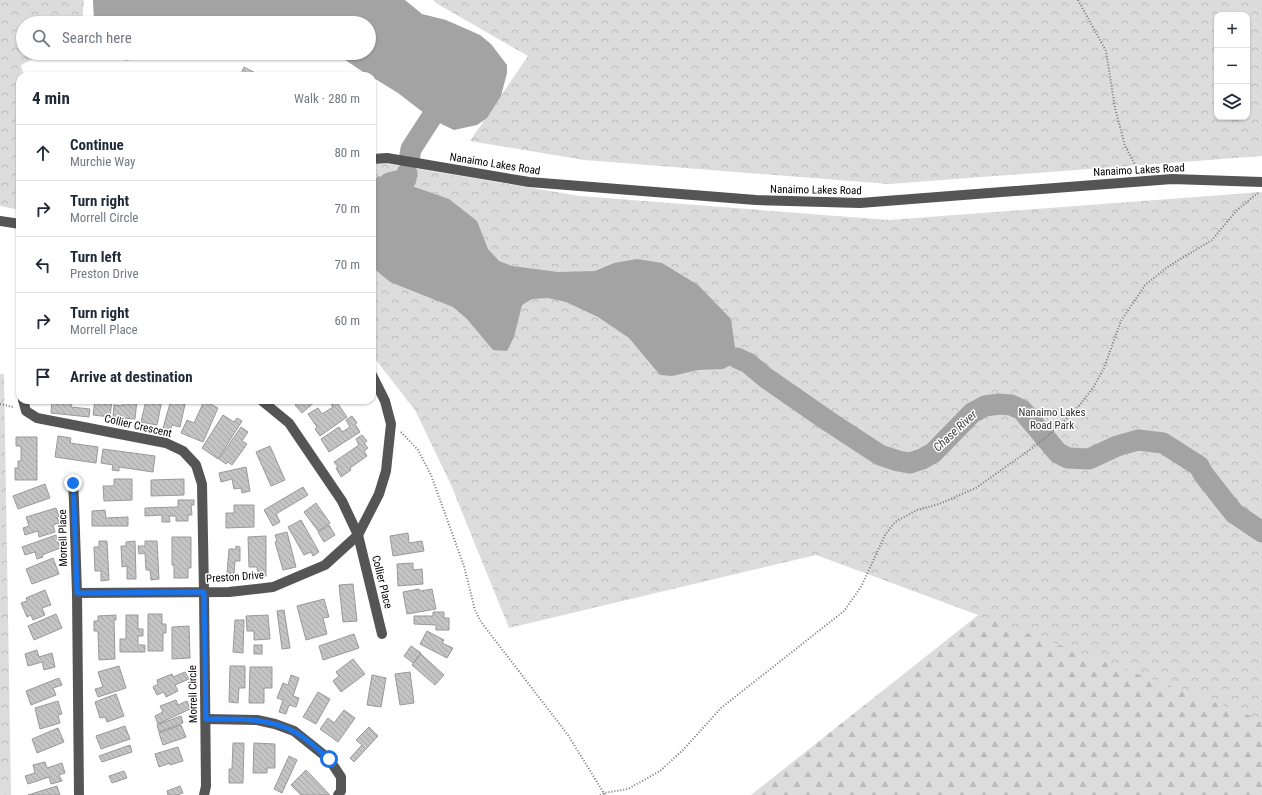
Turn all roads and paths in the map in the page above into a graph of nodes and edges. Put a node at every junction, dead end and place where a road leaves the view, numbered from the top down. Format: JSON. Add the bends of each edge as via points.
{"nodes":[{"id":1,"x":1078,"y":0,"type":"edge"},
{"id":2,"x":376,"y":159,"type":"edge"},
{"id":3,"x":1144,"y":181,"type":"junction"},
{"id":4,"x":1262,"y":182,"type":"edge"},
{"id":5,"x":1262,"y":189,"type":"edge"},
{"id":6,"x":0,"y":221,"type":"edge"},
{"id":7,"x":16,"y":223,"type":"edge"},
{"id":8,"x":376,"y":383,"type":"edge"},
{"id":9,"x":24,"y":404,"type":"edge"},
{"id":10,"x":266,"y":404,"type":"edge"},
{"id":11,"x":390,"y":420,"type":"junction"},
{"id":12,"x":73,"y":483,"type":"dead end"},
{"id":13,"x":358,"y":535,"type":"junction"},
{"id":14,"x":204,"y":592,"type":"junction"},
{"id":15,"x":77,"y":593,"type":"junction"},
{"id":16,"x":382,"y":634,"type":"dead end"},
{"id":17,"x":206,"y":719,"type":"junction"},
{"id":18,"x":604,"y":794,"type":"edge"},
{"id":19,"x":79,"y":795,"type":"edge"},
{"id":20,"x":204,"y":795,"type":"edge"},
{"id":21,"x":338,"y":795,"type":"edge"},
{"id":22,"x":600,"y":795,"type":"edge"}],
"edges":[{"from":1,"to":3,"type":"path","via":[[1106,51],[1115,108],[1125,146]]},
{"from":2,"to":3,"type":"street","name":"Nanaimo Lakes Road","via":[[387,158],[529,182],[756,200],[815,202],[860,203]]},
{"from":3,"to":4,"type":"street","name":"Nanaimo Lakes Road","via":[[1172,179]]},
{"from":5,"to":18,"type":"path","via":[[1237,210],[1212,240],[1145,284],[1121,321],[1104,368],[1093,388],[1059,426],[976,488],[918,510],[895,522],[885,535],[861,587],[844,611],[722,708],[660,771],[628,788]]},
{"from":6,"to":7,"type":"street"},
{"from":8,"to":11,"type":"street","name":"Preston Drive","via":[[385,401]]},
{"from":9,"to":14,"type":"street","name":"Collier Crescent","via":[[26,411],[37,418],[166,443],[183,451],[196,465],[202,484]]},
{"from":10,"to":13,"type":"street","via":[[289,423],[342,501]]},
{"from":11,"to":13,"type":"street","name":"Preston Drive","via":[[386,471],[379,494]]},
{"from":11,"to":18,"type":"path","via":[[418,450],[431,475],[481,622],[568,735]]},
{"from":12,"to":15,"type":"street","name":"Morrell Place"},
{"from":13,"to":14,"type":"street","name":"Preston Drive","via":[[325,565],[273,587]]},
{"from":13,"to":16,"type":"street","name":"Collier Place"},
{"from":14,"to":15,"type":"street","name":"Preston Drive"},
{"from":14,"to":17,"type":"street","name":"Morrell Circle"},
{"from":15,"to":19,"type":"street"},
{"from":17,"to":20,"type":"street","name":"Morrell Circle"},
{"from":17,"to":21,"type":"street","via":[[257,720],[294,731],[329,759],[341,777],[341,791]]},
{"from":18,"to":22,"type":"path"}]}
